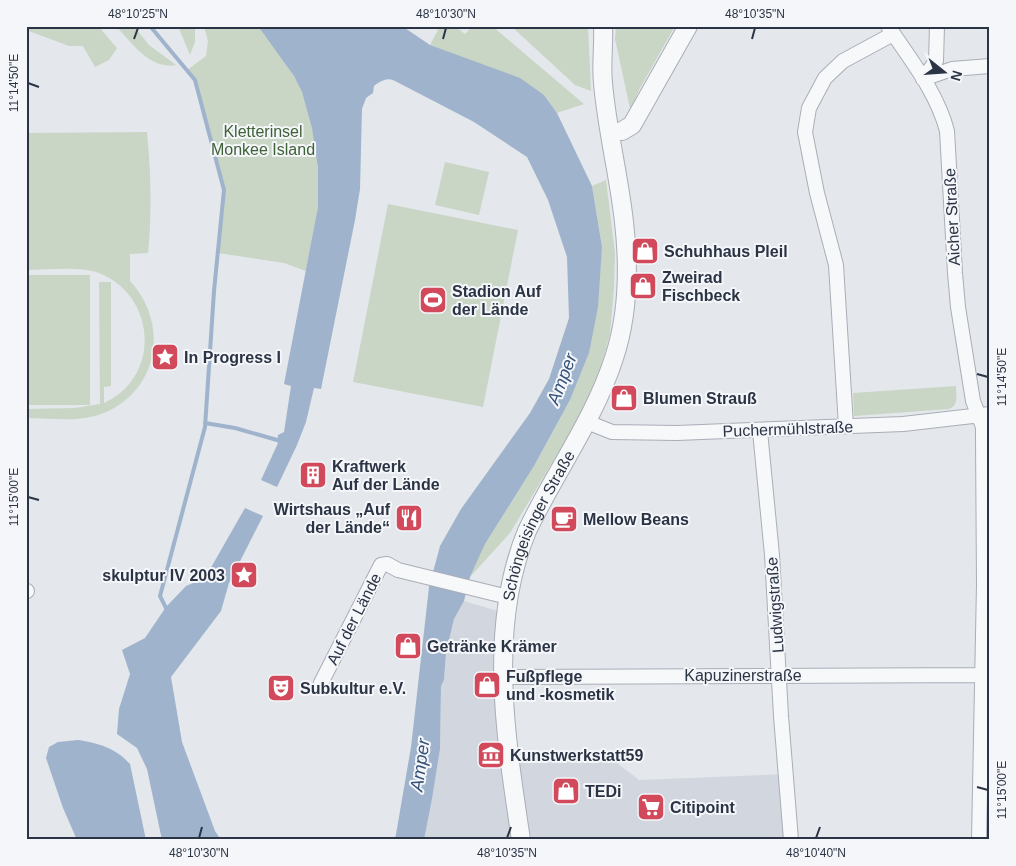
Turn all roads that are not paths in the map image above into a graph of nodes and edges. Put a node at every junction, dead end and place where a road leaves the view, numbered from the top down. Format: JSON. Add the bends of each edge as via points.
{"nodes":[{"id":1,"x":688,"y":26,"type":"edge"},
{"id":2,"x":937,"y":26,"type":"edge"},
{"id":3,"x":603,"y":29,"type":"edge"},
{"id":4,"x":890,"y":30,"type":"edge"},
{"id":5,"x":990,"y":66,"type":"edge"},
{"id":6,"x":923,"y":79,"type":"junction"},
{"id":7,"x":622,"y":131,"type":"junction"},
{"id":8,"x":624,"y":222,"type":"junction"},
{"id":9,"x":984,"y":415,"type":"edge"},
{"id":10,"x":587,"y":422,"type":"junction"},
{"id":11,"x":846,"y":426,"type":"junction"},
{"id":12,"x":760,"y":431,"type":"junction"},
{"id":13,"x":987,"y":576,"type":"edge"},
{"id":14,"x":508,"y":597,"type":"junction"},
{"id":15,"x":983,"y":674,"type":"junction"},
{"id":16,"x":780,"y":675,"type":"junction"},
{"id":17,"x":504,"y":677,"type":"junction"},
{"id":18,"x":321,"y":683,"type":"dead end"},
{"id":19,"x":985,"y":759,"type":"edge"},
{"id":20,"x":521,"y":840,"type":"edge"},
{"id":21,"x":791,"y":840,"type":"edge"},
{"id":22,"x":979,"y":840,"type":"edge"}],
"edges":[{"from":1,"to":7,"type":"street","via":[[632,125]]},
{"from":2,"to":6,"type":"street","via":[[936,61]]},
{"from":3,"to":7,"type":"street","name":"Schöngeisinger Straße"},
{"from":3,"to":8,"type":"street","name":"Schöngeisinger Straße","via":[[602,82]]},
{"from":4,"to":6,"type":"street","name":"Aicher Straße"},
{"from":4,"to":11,"type":"street","via":[[843,61],[825,78],[809,108],[805,125],[806,143],[836,265]]},
{"from":5,"to":6,"type":"street","via":[[952,69]]},
{"from":6,"to":9,"type":"street","name":"Aicher Straße","via":[[941,110],[947,132],[958,307],[971,390]]},
{"from":7,"to":8,"type":"street","name":"Schöngeisinger Straße","via":[[626,163]]},
{"from":8,"to":10,"type":"street","name":"Schöngeisinger Straße","via":[[626,282],[619,340],[609,374]]},
{"from":9,"to":11,"type":"street","name":"Puchermühlstraße","via":[[903,424]]},
{"from":9,"to":13,"type":"street","name":"Aicher Straße"},
{"from":10,"to":12,"type":"street","name":"Puchermühlstraße","via":[[612,432]]},
{"from":10,"to":14,"type":"street","name":"Schöngeisinger Straße","via":[[528,531]]},
{"from":11,"to":12,"type":"street","name":"Puchermühlstraße"},
{"from":12,"to":16,"type":"street","name":"Ludwigstraße"},
{"from":13,"to":15,"type":"street","name":"Aicher Straße"},
{"from":14,"to":17,"type":"street","name":"Schöngeisinger Straße"},
{"from":14,"to":18,"type":"street","name":"Auf der Lände","via":[[381,565]]},
{"from":15,"to":16,"type":"street","name":"Kapuzinerstraße"},
{"from":15,"to":19,"type":"street","name":"Aicher Straße"},
{"from":16,"to":17,"type":"street","name":"Kapuzinerstraße"},
{"from":16,"to":21,"type":"street","name":"Ludwigstraße"},
{"from":17,"to":20,"type":"street","name":"Schöngeisinger Straße","via":[[505,723]]},
{"from":19,"to":22,"type":"street","name":"Aicher Straße"}]}
